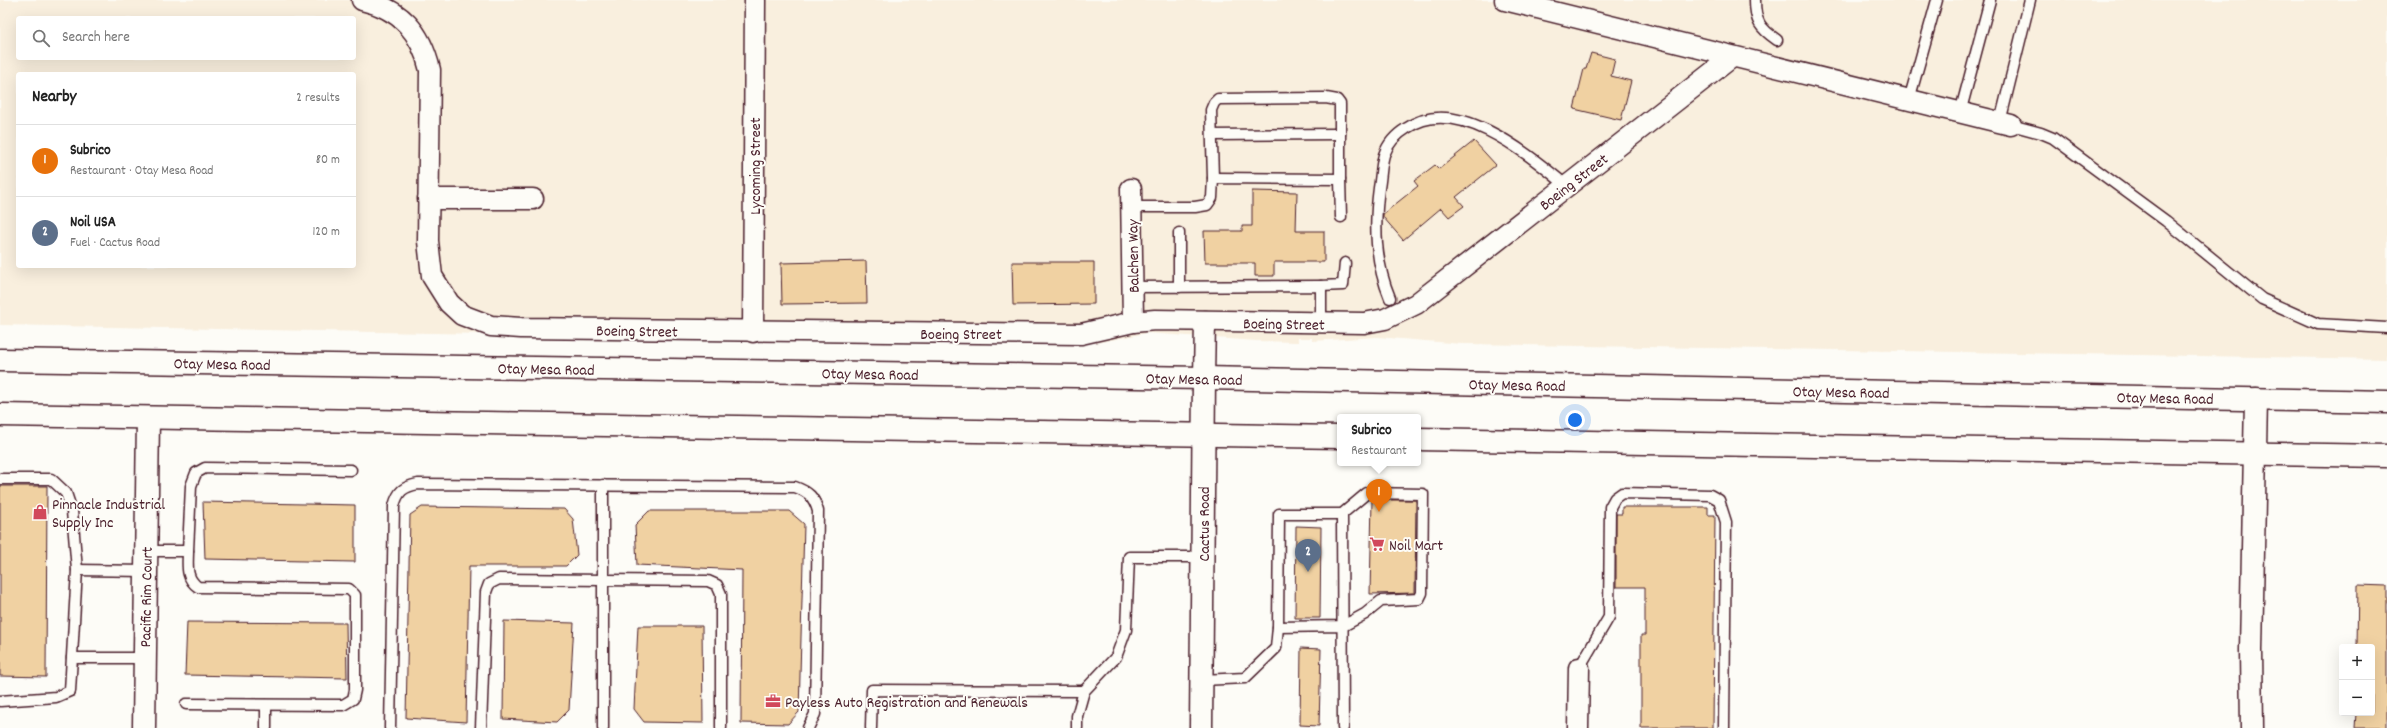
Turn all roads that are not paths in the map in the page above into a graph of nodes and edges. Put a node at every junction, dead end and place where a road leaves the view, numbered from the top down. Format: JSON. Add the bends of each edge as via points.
{"nodes":[{"id":1,"x":365,"y":0,"type":"edge"},
{"id":2,"x":755,"y":0,"type":"edge"},
{"id":3,"x":1505,"y":0,"type":"edge"},
{"id":4,"x":1755,"y":0,"type":"edge"},
{"id":5,"x":1937,"y":0,"type":"edge"},
{"id":6,"x":1990,"y":0,"type":"edge"},
{"id":7,"x":2030,"y":0,"type":"edge"},
{"id":8,"x":1777,"y":40,"type":"dead end"},
{"id":9,"x":1732,"y":57,"type":"junction"},
{"id":10,"x":1909,"y":100,"type":"junction"},
{"id":11,"x":1960,"y":113,"type":"junction"},
{"id":12,"x":2005,"y":124,"type":"junction"},
{"id":13,"x":1340,"y":134,"type":"junction"},
{"id":14,"x":1212,"y":135,"type":"junction"},
{"id":15,"x":1213,"y":178,"type":"junction"},
{"id":16,"x":1340,"y":179,"type":"junction"},
{"id":17,"x":1567,"y":186,"type":"junction"},
{"id":18,"x":1131,"y":198,"type":"joint"},
{"id":19,"x":428,"y":199,"type":"junction"},
{"id":20,"x":533,"y":199,"type":"dead end"},
{"id":21,"x":1341,"y":217,"type":"dead end"},
{"id":22,"x":1179,"y":233,"type":"dead end"},
{"id":23,"x":1345,"y":263,"type":"dead end"},
{"id":24,"x":1321,"y":286,"type":"junction"},
{"id":25,"x":1132,"y":287,"type":"junction"},
{"id":26,"x":1179,"y":287,"type":"junction"},
{"id":27,"x":1390,"y":298,"type":"dead end"},
{"id":28,"x":1205,"y":321,"type":"junction"},
{"id":29,"x":1132,"y":322,"type":"junction"},
{"id":30,"x":1321,"y":323,"type":"junction"},
{"id":31,"x":2387,"y":328,"type":"edge"},
{"id":32,"x":753,"y":332,"type":"junction"},
{"id":33,"x":0,"y":360,"type":"edge"},
{"id":34,"x":1204,"y":378,"type":"junction"},
{"id":35,"x":2256,"y":399,"type":"junction"},
{"id":36,"x":2387,"y":402,"type":"edge"},
{"id":37,"x":0,"y":415,"type":"edge"},
{"id":38,"x":148,"y":418,"type":"junction"},
{"id":39,"x":1203,"y":435,"type":"junction"},
{"id":40,"x":1337,"y":437,"type":"edge"},
{"id":41,"x":1421,"y":439,"type":"edge"},
{"id":42,"x":2255,"y":454,"type":"junction"},
{"id":43,"x":2387,"y":456,"type":"edge"},
{"id":44,"x":351,"y":470,"type":"dead end"},
{"id":45,"x":0,"y":479,"type":"edge"},
{"id":46,"x":603,"y":485,"type":"junction"},
{"id":47,"x":1342,"y":514,"type":"junction"},
{"id":48,"x":188,"y":551,"type":"junction"},
{"id":49,"x":1203,"y":557,"type":"junction"},
{"id":50,"x":146,"y":561,"type":"junction"},
{"id":51,"x":77,"y":570,"type":"junction"},
{"id":52,"x":602,"y":580,"type":"junction"},
{"id":53,"x":1343,"y":626,"type":"junction"},
{"id":54,"x":1278,"y":627,"type":"junction"},
{"id":55,"x":72,"y":658,"type":"junction"},
{"id":56,"x":145,"y":658,"type":"junction"},
{"id":57,"x":1579,"y":668,"type":"joint"},
{"id":58,"x":1202,"y":680,"type":"junction"},
{"id":59,"x":1084,"y":691,"type":"junction"},
{"id":60,"x":0,"y":701,"type":"edge"},
{"id":61,"x":186,"y":704,"type":"dead end"},
{"id":62,"x":266,"y":705,"type":"junction"},
{"id":63,"x":144,"y":728,"type":"edge"},
{"id":64,"x":266,"y":728,"type":"edge"},
{"id":65,"x":390,"y":728,"type":"edge"},
{"id":66,"x":481,"y":728,"type":"edge"},
{"id":67,"x":603,"y":728,"type":"edge"},
{"id":68,"x":721,"y":728,"type":"edge"},
{"id":69,"x":808,"y":728,"type":"edge"},
{"id":70,"x":871,"y":728,"type":"edge"},
{"id":71,"x":1077,"y":728,"type":"edge"},
{"id":72,"x":1202,"y":728,"type":"edge"},
{"id":73,"x":1343,"y":728,"type":"edge"},
{"id":74,"x":1578,"y":728,"type":"edge"},
{"id":75,"x":1724,"y":728,"type":"edge"},
{"id":76,"x":2252,"y":728,"type":"edge"}],
"edges":[{"from":1,"to":19,"type":"street","name":"Boeing Street","via":[[407,23],[418,35],[426,51],[430,70]]},
{"from":2,"to":32,"type":"street","name":"Lycoming Street"},
{"from":3,"to":9,"type":"street"},
{"from":4,"to":8,"type":"lane","via":[[1758,22],[1762,30]]},
{"from":5,"to":10,"type":"lane"},
{"from":6,"to":11,"type":"lane"},
{"from":7,"to":12,"type":"lane"},
{"from":9,"to":10,"type":"street"},
{"from":9,"to":17,"type":"street","name":"Boeing Street"},
{"from":10,"to":11,"type":"street"},
{"from":11,"to":12,"type":"street"},
{"from":12,"to":31,"type":"lane","via":[[2052,138],[2166,221],[2262,300],[2318,324]]},
{"from":13,"to":14,"type":"lane"},
{"from":13,"to":14,"type":"lane","via":[[1340,104],[1337,100],[1318,98],[1218,99],[1211,110]]},
{"from":13,"to":16,"type":"lane"},
{"from":14,"to":15,"type":"lane"},
{"from":15,"to":16,"type":"lane"},
{"from":15,"to":18,"type":"lane","via":[[1212,198],[1207,205],[1195,207]]},
{"from":16,"to":21,"type":"lane"},
{"from":17,"to":27,"type":"lane","via":[[1523,151],[1465,121],[1445,117],[1413,124],[1396,136],[1384,154],[1376,211],[1376,238],[1383,281]]},
{"from":17,"to":30,"type":"street","name":"Boeing Street","via":[[1416,304],[1400,313],[1364,323]]},
{"from":18,"to":25,"type":"street","name":"Balchen Way"},
{"from":19,"to":20,"type":"street"},
{"from":19,"to":32,"type":"street","name":"Boeing Street","via":[[428,241],[432,276],[449,303],[462,315],[475,321],[491,326],[521,328]]},
{"from":22,"to":26,"type":"lane"},
{"from":23,"to":24,"type":"lane","via":[[1343,285]]},
{"from":24,"to":26,"type":"lane"},
{"from":24,"to":30,"type":"lane"},
{"from":25,"to":26,"type":"lane"},
{"from":25,"to":29,"type":"street","name":"Balchen Way"},
{"from":28,"to":29,"type":"street","name":"Boeing Street"},
{"from":28,"to":30,"type":"street","name":"Boeing Street"},
{"from":28,"to":34,"type":"street","name":"Cactus Road"},
{"from":29,"to":32,"type":"street","name":"Boeing Street","via":[[1081,334]]},
{"from":33,"to":34,"type":"main road","name":"Otay Mesa Road"},
{"from":34,"to":35,"type":"main road","name":"Otay Mesa Road"},
{"from":34,"to":39,"type":"main road","name":"Cactus Road"},
{"from":35,"to":36,"type":"main road","name":"Otay Mesa Road"},
{"from":35,"to":42,"type":"main road"},
{"from":37,"to":38,"type":"main road"},
{"from":38,"to":39,"type":"main road"},
{"from":38,"to":50,"type":"main road","name":"Pacific Rim Court"},
{"from":39,"to":40,"type":"main road"},
{"from":39,"to":49,"type":"main road","name":"Cactus Road"},
{"from":41,"to":42,"type":"main road"},
{"from":42,"to":43,"type":"main road"},
{"from":42,"to":76,"type":"main road"},
{"from":44,"to":48,"type":"lane","via":[[205,468],[196,473],[191,486]]},
{"from":45,"to":51,"type":"lane","via":[[51,480],[66,493],[72,511]]},
{"from":46,"to":52,"type":"lane"},
{"from":46,"to":65,"type":"lane","via":[[418,484],[405,487],[397,494],[394,506]]},
{"from":46,"to":69,"type":"lane","via":[[795,487],[808,491],[815,500],[818,511],[815,714]]},
{"from":47,"to":53,"type":"lane"},
{"from":47,"to":53,"type":"lane","via":[[1367,493],[1423,494],[1422,593],[1419,599],[1382,601],[1366,614]]},
{"from":47,"to":54,"type":"lane","via":[[1279,514]]},
{"from":48,"to":50,"type":"lane"},
{"from":48,"to":62,"type":"lane","via":[[188,575],[191,582],[198,586],[339,587],[349,589],[355,595],[353,699],[343,705]]},
{"from":49,"to":58,"type":"main road","name":"Cactus Road"},
{"from":49,"to":59,"type":"lane","via":[[1129,557],[1126,630],[1116,657]]},
{"from":50,"to":51,"type":"lane"},
{"from":50,"to":56,"type":"main road","name":"Pacific Rim Court"},
{"from":51,"to":55,"type":"lane"},
{"from":52,"to":66,"type":"lane","via":[[499,579],[489,584],[486,592]]},
{"from":52,"to":67,"type":"lane"},
{"from":52,"to":68,"type":"lane","via":[[708,581],[717,585],[721,594]]},
{"from":53,"to":54,"type":"lane"},
{"from":53,"to":73,"type":"lane"},
{"from":54,"to":58,"type":"lane","via":[[1276,648],[1245,678]]},
{"from":55,"to":56,"type":"lane"},
{"from":55,"to":60,"type":"lane","via":[[70,691],[56,697]]},
{"from":56,"to":63,"type":"main road","name":"Pacific Rim Court"},
{"from":57,"to":74,"type":"street"},
{"from":57,"to":75,"type":"lane","via":[[1609,617],[1610,506],[1615,498],[1622,493],[1710,495],[1719,500],[1726,522]]},
{"from":58,"to":72,"type":"main road","name":"Cactus Road"},
{"from":59,"to":70,"type":"lane","via":[[872,690]]},
{"from":59,"to":71,"type":"lane","via":[[1077,716]]},
{"from":61,"to":62,"type":"lane"},
{"from":62,"to":64,"type":"lane"}]}
